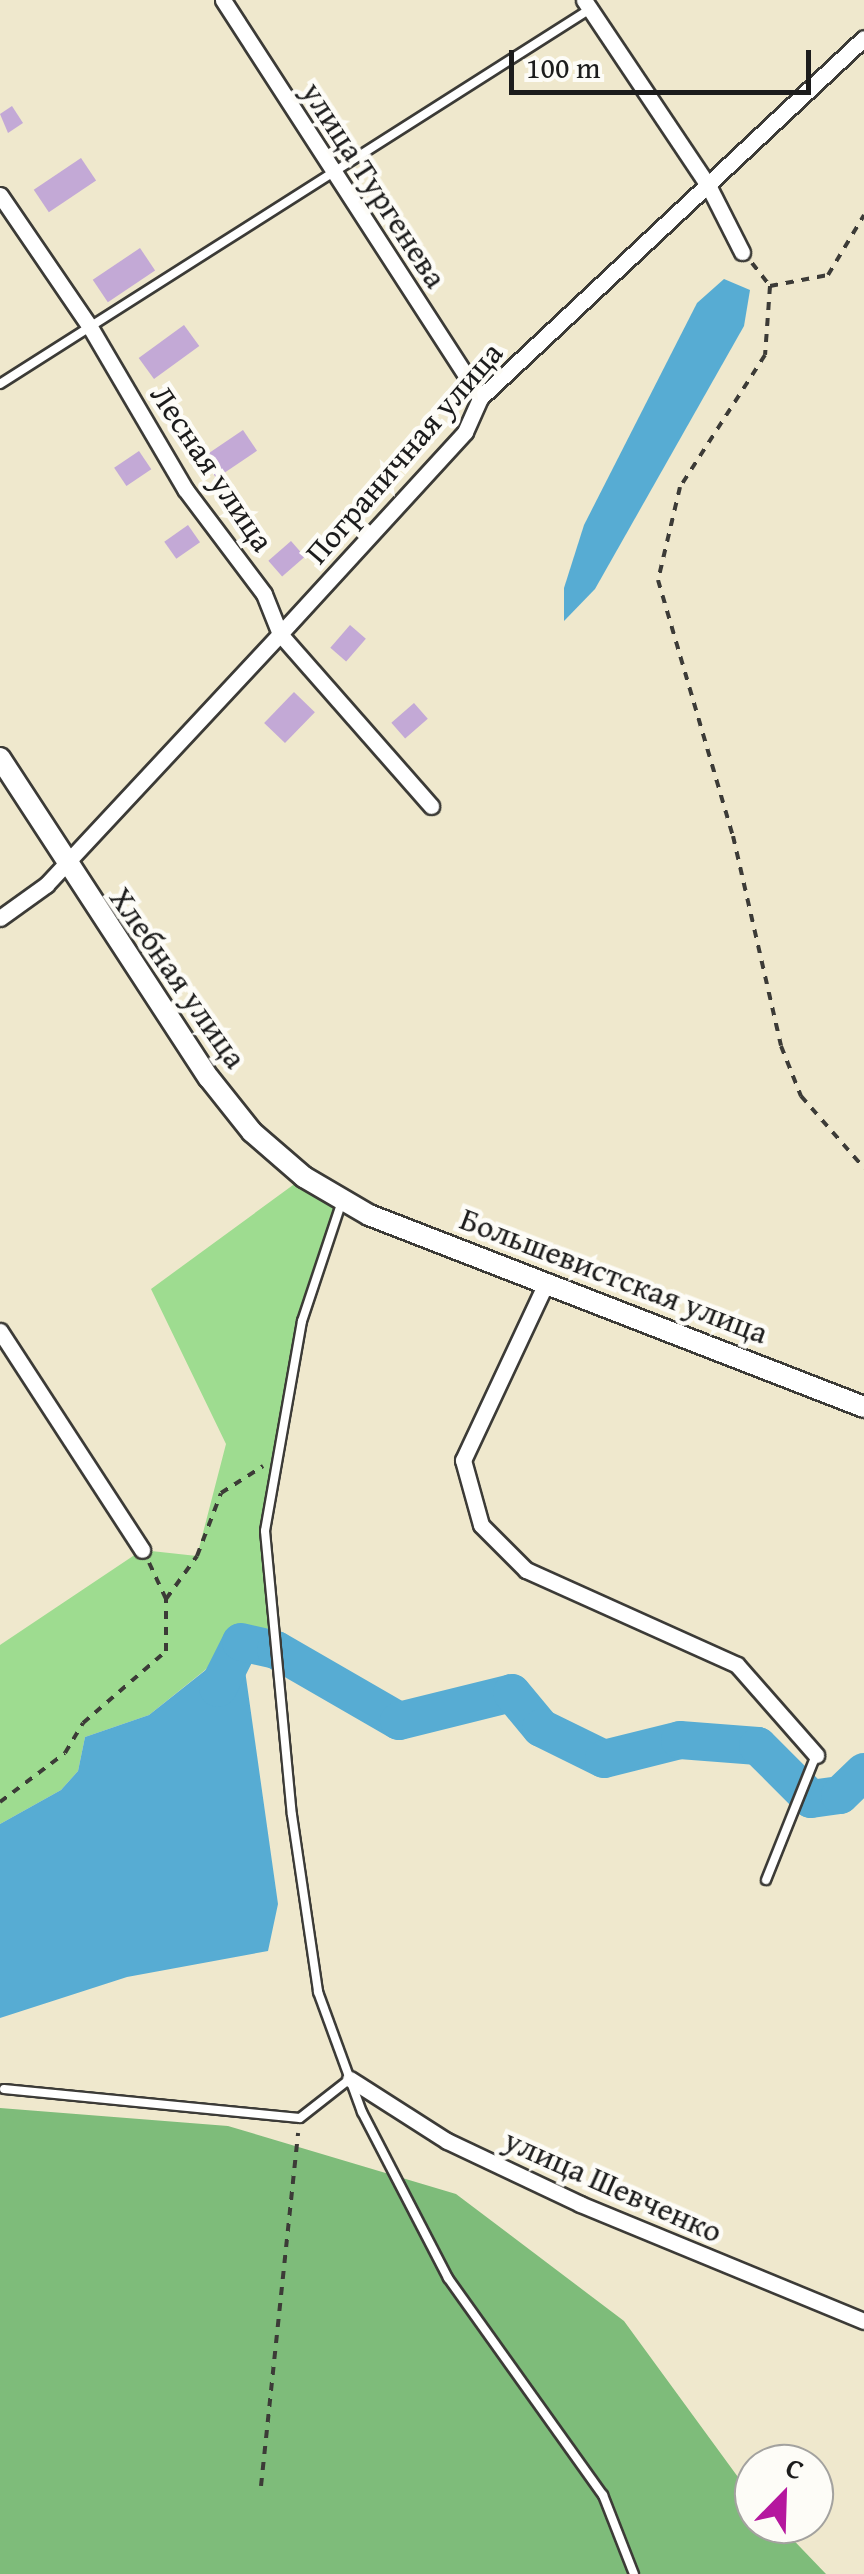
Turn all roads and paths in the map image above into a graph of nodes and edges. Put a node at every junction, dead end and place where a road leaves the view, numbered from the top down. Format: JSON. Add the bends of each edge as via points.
{"nodes":[{"id":1,"x":223,"y":0,"type":"edge"},
{"id":2,"x":587,"y":4,"type":"edge"},
{"id":3,"x":864,"y":38,"type":"edge"},
{"id":4,"x":331,"y":172,"type":"junction"},
{"id":5,"x":709,"y":187,"type":"junction"},
{"id":6,"x":0,"y":195,"type":"edge"},
{"id":7,"x":864,"y":215,"type":"edge"},
{"id":8,"x":742,"y":252,"type":"joint"},
{"id":9,"x":770,"y":286,"type":"junction"},
{"id":10,"x":90,"y":327,"type":"junction"},
{"id":11,"x":0,"y":384,"type":"edge"},
{"id":12,"x":480,"y":398,"type":"junction"},
{"id":13,"x":280,"y":634,"type":"junction"},
{"id":14,"x":0,"y":758,"type":"edge"},
{"id":15,"x":430,"y":806,"type":"dead end"},
{"id":16,"x":64,"y":864,"type":"junction"},
{"id":17,"x":0,"y":918,"type":"edge"},
{"id":18,"x":864,"y":1168,"type":"edge"},
{"id":19,"x":343,"y":1200,"type":"junction"},
{"id":20,"x":547,"y":1281,"type":"junction"},
{"id":21,"x":0,"y":1331,"type":"edge"},
{"id":22,"x":864,"y":1407,"type":"edge"},
{"id":23,"x":278,"y":1456,"type":"junction"},
{"id":24,"x":142,"y":1550,"type":"joint"},
{"id":25,"x":166,"y":1600,"type":"junction"},
{"id":26,"x":816,"y":1756,"type":"joint"},
{"id":27,"x":0,"y":1802,"type":"edge"},
{"id":28,"x":766,"y":1880,"type":"dead end"},
{"id":29,"x":350,"y":2079,"type":"junction"},
{"id":30,"x":4,"y":2089,"type":"dead end"},
{"id":31,"x":300,"y":2118,"type":"junction"},
{"id":32,"x":864,"y":2321,"type":"edge"},
{"id":33,"x":261,"y":2486,"type":"dead end"},
{"id":34,"x":634,"y":2574,"type":"edge"}],
"edges":[{"from":1,"to":4,"type":"street","name":"улица Тургенева"},
{"from":2,"to":4,"type":"lane"},
{"from":2,"to":5,"type":"street"},
{"from":3,"to":5,"type":"street","name":"Пограничная улица"},
{"from":4,"to":10,"type":"lane"},
{"from":4,"to":12,"type":"street","name":"улица Тургенева"},
{"from":5,"to":8,"type":"street"},
{"from":5,"to":12,"type":"street","name":"Пограничная улица"},
{"from":6,"to":10,"type":"street","name":"Лесная улица"},
{"from":7,"to":9,"type":"path","via":[[828,275]]},
{"from":8,"to":9,"type":"path"},
{"from":9,"to":18,"type":"path","via":[[766,355],[680,486],[658,580],[734,836],[781,1046],[800,1096]]},
{"from":10,"to":11,"type":"lane"},
{"from":10,"to":13,"type":"street","name":"Лесная улица","via":[[186,489],[264,594]]},
{"from":12,"to":13,"type":"street","name":"Пограничная улица","via":[[464,432]]},
{"from":13,"to":15,"type":"street","name":"Лесная улица"},
{"from":13,"to":16,"type":"street","name":"Пограничная улица"},
{"from":14,"to":16,"type":"street","name":"Хлебная улица"},
{"from":16,"to":17,"type":"street","name":"Пограничная улица"},
{"from":16,"to":19,"type":"street","name":"Хлебная улица","via":[[252,1132]]},
{"from":19,"to":20,"type":"street","name":"Большевистская улица"},
{"from":19,"to":23,"type":"lane","via":[[302,1321]]},
{"from":20,"to":22,"type":"street","name":"Большевистская улица"},
{"from":20,"to":26,"type":"street","via":[[463,1460],[481,1525],[526,1570],[737,1665]]},
{"from":21,"to":24,"type":"street"},
{"from":23,"to":25,"type":"path","via":[[221,1493],[197,1556]]},
{"from":23,"to":29,"type":"lane","via":[[265,1531],[292,1816],[318,1992]]},
{"from":24,"to":25,"type":"path"},
{"from":25,"to":27,"type":"path","via":[[166,1651],[82,1723],[65,1753]]},
{"from":26,"to":28,"type":"lane"},
{"from":29,"to":31,"type":"lane"},
{"from":29,"to":32,"type":"street","name":"улица Шевченко","via":[[446,2141],[821,2308]]},
{"from":29,"to":34,"type":"lane","via":[[448,2278],[603,2495]]},
{"from":30,"to":31,"type":"lane"},
{"from":31,"to":33,"type":"path"}]}
